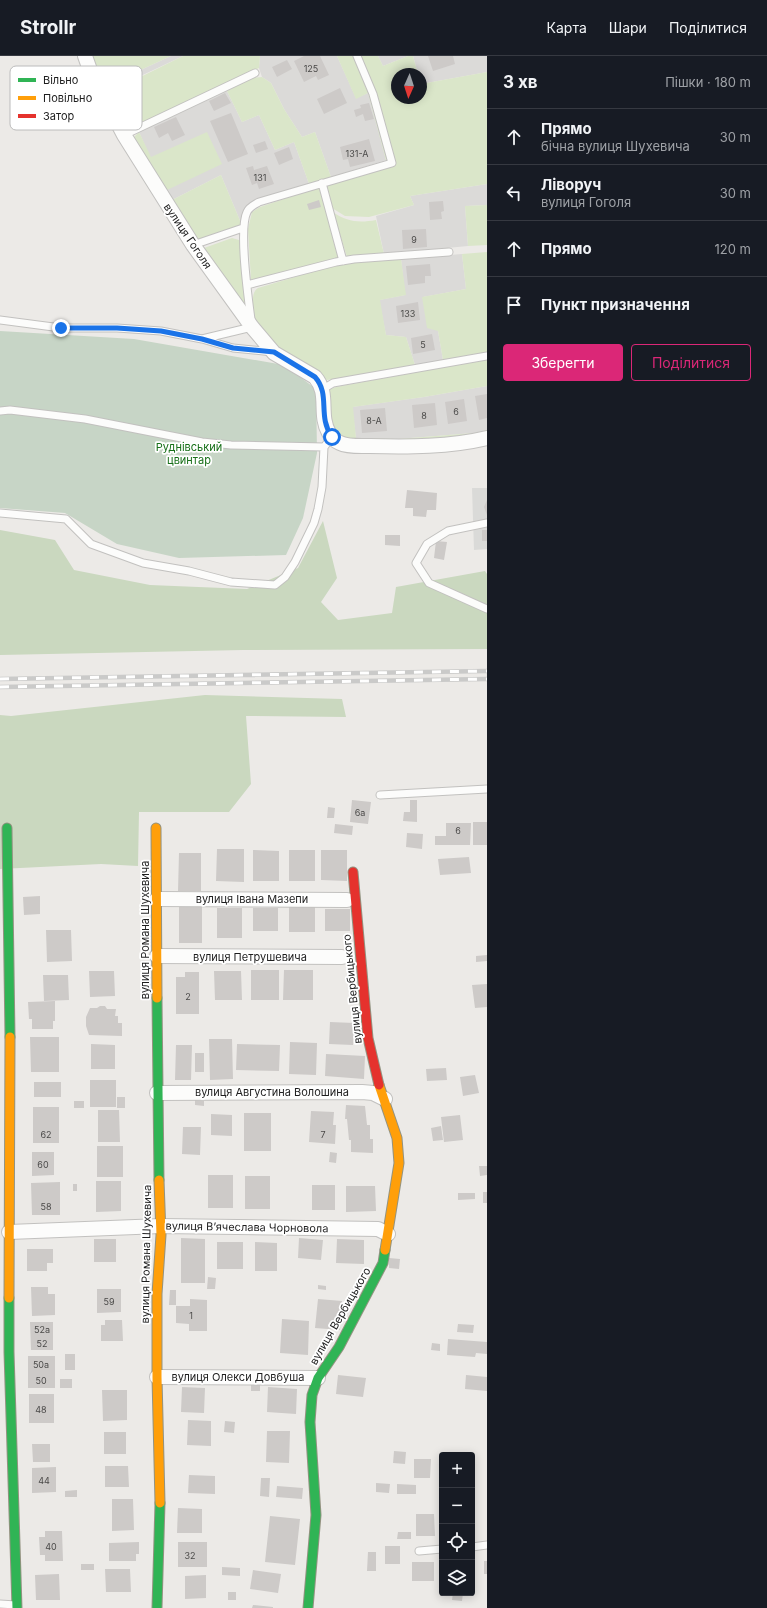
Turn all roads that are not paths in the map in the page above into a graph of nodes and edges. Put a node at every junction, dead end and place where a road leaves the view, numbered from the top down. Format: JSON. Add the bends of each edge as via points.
{"nodes":[{"id":1,"x":85,"y":56,"type":"edge"},
{"id":2,"x":357,"y":56,"type":"edge"},
{"id":3,"x":89,"y":66,"type":"edge"},
{"id":4,"x":254,"y":73,"type":"dead end"},
{"id":5,"x":142,"y":126,"type":"edge"},
{"id":6,"x":121,"y":130,"type":"edge"},
{"id":7,"x":134,"y":130,"type":"edge"},
{"id":8,"x":124,"y":135,"type":"junction"},
{"id":9,"x":322,"y":183,"type":"junction"},
{"id":10,"x":244,"y":228,"type":"junction"},
{"id":11,"x":193,"y":245,"type":"junction"},
{"id":12,"x":449,"y":252,"type":"dead end"},
{"id":13,"x":343,"y":261,"type":"junction"},
{"id":14,"x":247,"y":285,"type":"junction"},
{"id":15,"x":0,"y":320,"type":"edge"},
{"id":16,"x":252,"y":327,"type":"junction"},
{"id":17,"x":202,"y":339,"type":"junction"},
{"id":18,"x":274,"y":352,"type":"junction"},
{"id":19,"x":487,"y":356,"type":"edge"},
{"id":20,"x":323,"y":390,"type":"junction"},
{"id":21,"x":0,"y":411,"type":"edge"},
{"id":22,"x":487,"y":438,"type":"edge"},
{"id":23,"x":328,"y":442,"type":"junction"},
{"id":24,"x":0,"y":513,"type":"edge"},
{"id":25,"x":487,"y":523,"type":"edge"},
{"id":26,"x":487,"y":609,"type":"edge"},
{"id":27,"x":487,"y":790,"type":"edge"},
{"id":28,"x":380,"y":795,"type":"dead end"},
{"id":29,"x":7,"y":828,"type":"dead end"},
{"id":30,"x":156,"y":828,"type":"dead end"},
{"id":31,"x":353,"y":872,"type":"dead end"},
{"id":32,"x":157,"y":899,"type":"junction"},
{"id":33,"x":347,"y":900,"type":"dead end"},
{"id":34,"x":157,"y":956,"type":"junction"},
{"id":35,"x":342,"y":957,"type":"dead end"},
{"id":36,"x":4,"y":962,"type":"edge"},
{"id":37,"x":5,"y":1084,"type":"edge"},
{"id":38,"x":158,"y":1093,"type":"junction"},
{"id":39,"x":385,"y":1099,"type":"junction"},
{"id":40,"x":161,"y":1226,"type":"junction"},
{"id":41,"x":9,"y":1232,"type":"junction"},
{"id":42,"x":388,"y":1234,"type":"junction"},
{"id":43,"x":0,"y":1260,"type":"edge"},
{"id":44,"x":9,"y":1276,"type":"junction"},
{"id":45,"x":4,"y":1352,"type":"edge"},
{"id":46,"x":157,"y":1377,"type":"junction"},
{"id":47,"x":318,"y":1378,"type":"junction"},
{"id":48,"x":6,"y":1484,"type":"edge"},
{"id":49,"x":487,"y":1545,"type":"edge"},
{"id":50,"x":475,"y":1547,"type":"edge"},
{"id":51,"x":439,"y":1549,"type":"edge"},
{"id":52,"x":419,"y":1551,"type":"dead end"},
{"id":53,"x":0,"y":1604,"type":"edge"},
{"id":54,"x":17,"y":1606,"type":"edge"},
{"id":55,"x":157,"y":1608,"type":"edge"},
{"id":56,"x":308,"y":1608,"type":"edge"}],
"edges":[{"from":1,"to":3,"type":"street","name":"вулиця Гоголя"},
{"from":2,"to":9,"type":"lane","via":[[372,94],[392,163]]},
{"from":4,"to":5,"type":"lane"},
{"from":6,"to":8,"type":"street","name":"вулиця Гоголя"},
{"from":7,"to":8,"type":"lane"},
{"from":8,"to":11,"type":"street","name":"вулиця Гоголя"},
{"from":9,"to":10,"type":"lane","via":[[259,202],[249,208]]},
{"from":9,"to":13,"type":"lane"},
{"from":10,"to":11,"type":"lane"},
{"from":10,"to":14,"type":"lane"},
{"from":11,"to":16,"type":"street","name":"вулиця Гоголя"},
{"from":12,"to":13,"type":"lane"},
{"from":13,"to":14,"type":"lane"},
{"from":14,"to":16,"type":"lane"},
{"from":15,"to":17,"type":"lane","via":[[61,328],[161,331]]},
{"from":16,"to":17,"type":"lane"},
{"from":16,"to":18,"type":"street","name":"вулиця Гоголя"},
{"from":17,"to":18,"type":"lane","via":[[233,348]]},
{"from":18,"to":20,"type":"street","name":"вулиця Гоголя","via":[[315,377]]},
{"from":19,"to":20,"type":"lane","via":[[333,383]]},
{"from":20,"to":23,"type":"street"},
{"from":21,"to":23,"type":"lane","via":[[85,419],[202,442],[231,445]]},
{"from":22,"to":23,"type":"street","via":[[452,444],[392,447]]},
{"from":23,"to":24,"type":"lane","via":[[314,522],[289,572],[275,585],[232,582],[143,563],[91,544],[66,519]]},
{"from":25,"to":26,"type":"lane","via":[[448,531],[427,544],[416,563],[429,583]]},
{"from":27,"to":28,"type":"lane"},
{"from":29,"to":36,"type":"street"},
{"from":30,"to":32,"type":"street","name":"вулиця Романа Шухевича"},
{"from":31,"to":39,"type":"street","name":"вулиця Вербицького","via":[[368,1038],[378,1082]]},
{"from":32,"to":33,"type":"street","name":"вулиця Івана Мазепи"},
{"from":32,"to":34,"type":"street","name":"вулиця Романа Шухевича"},
{"from":34,"to":35,"type":"street","name":"вулиця Петрушевича"},
{"from":34,"to":38,"type":"street","name":"вулиця Романа Шухевича"},
{"from":36,"to":37,"type":"street"},
{"from":37,"to":41,"type":"street"},
{"from":38,"to":39,"type":"street","name":"вулиця Августина Волошина","via":[[362,1092],[373,1093]]},
{"from":38,"to":40,"type":"street","name":"вулиця Романа Шухевича"},
{"from":39,"to":42,"type":"street","name":"вулиця Вербицького","via":[[396,1138],[399,1163]]},
{"from":40,"to":41,"type":"street","name":"вулиця Вʼячеслава Чорновола"},
{"from":40,"to":42,"type":"street","name":"вулиця Вʼячеслава Чорновола","via":[[378,1229]]},
{"from":40,"to":46,"type":"street","name":"вулиця Романа Шухевича","via":[[157,1294]]},
{"from":41,"to":44,"type":"street"},
{"from":42,"to":47,"type":"street","name":"вулиця Вербицького","via":[[383,1263],[374,1282],[339,1347]]},
{"from":43,"to":44,"type":"lane"},
{"from":44,"to":45,"type":"street"},
{"from":45,"to":48,"type":"street"},
{"from":46,"to":47,"type":"street","name":"вулиця Олекси Довбуша"},
{"from":46,"to":55,"type":"street","name":"вулиця Романа Шухевича","via":[[160,1486]]},
{"from":47,"to":56,"type":"street","name":"вулиця Вербицького","via":[[312,1395],[310,1422],[316,1516]]},
{"from":48,"to":54,"type":"street"},
{"from":49,"to":50,"type":"lane"},
{"from":51,"to":52,"type":"lane"},
{"from":53,"to":54,"type":"lane"}]}
